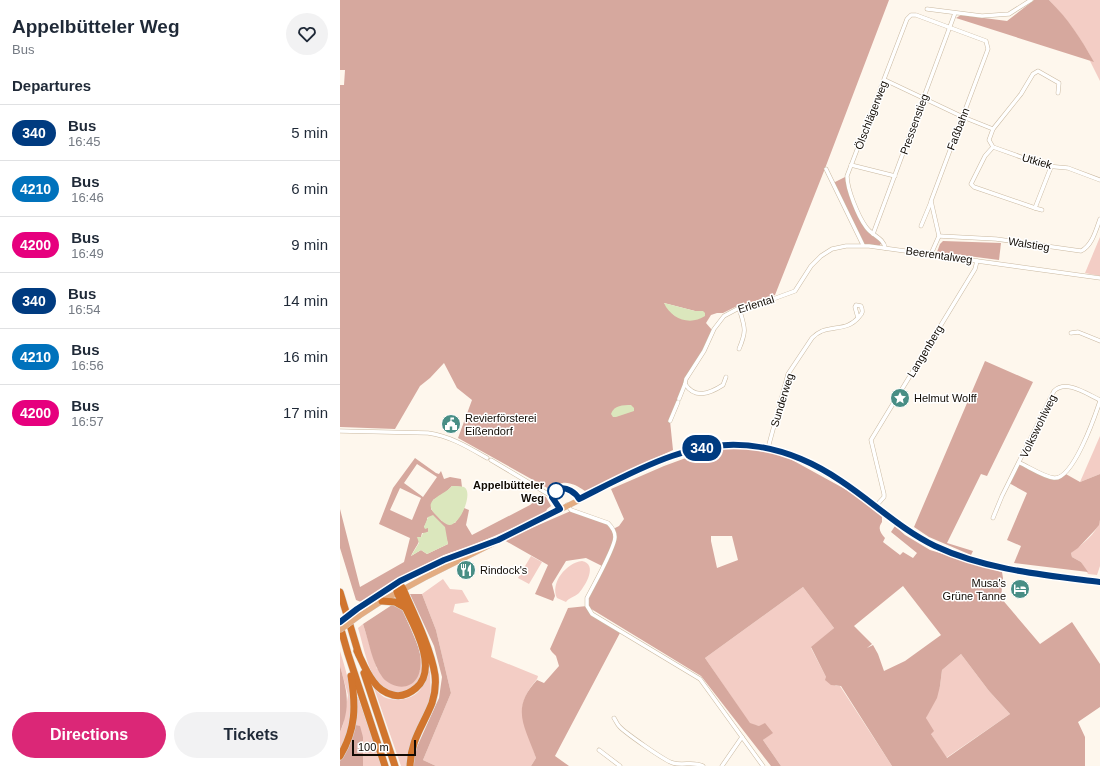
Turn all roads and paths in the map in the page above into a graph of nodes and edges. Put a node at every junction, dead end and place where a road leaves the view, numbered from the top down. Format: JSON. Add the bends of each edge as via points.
{"nodes":[{"id":1,"x":1031,"y":0,"type":"edge"},
{"id":2,"x":928,"y":9,"type":"dead end"},
{"id":3,"x":955,"y":13,"type":"junction"},
{"id":4,"x":950,"y":26,"type":"junction"},
{"id":5,"x":884,"y":80,"type":"junction"},
{"id":6,"x":1058,"y":93,"type":"dead end"},
{"id":7,"x":924,"y":98,"type":"junction"},
{"id":8,"x":963,"y":117,"type":"junction"},
{"id":9,"x":993,"y":129,"type":"junction"},
{"id":10,"x":993,"y":147,"type":"junction"},
{"id":11,"x":851,"y":165,"type":"junction"},
{"id":12,"x":1051,"y":167,"type":"junction"},
{"id":13,"x":826,"y":169,"type":"dead end"},
{"id":14,"x":895,"y":176,"type":"junction"},
{"id":15,"x":1100,"y":180,"type":"edge"},
{"id":16,"x":931,"y":201,"type":"junction"},
{"id":17,"x":1035,"y":208,"type":"junction"},
{"id":18,"x":1042,"y":210,"type":"dead end"},
{"id":19,"x":1100,"y":219,"type":"edge"},
{"id":20,"x":921,"y":226,"type":"dead end"},
{"id":21,"x":873,"y":234,"type":"junction"},
{"id":22,"x":939,"y":236,"type":"junction"},
{"id":23,"x":863,"y":245,"type":"junction"},
{"id":24,"x":885,"y":248,"type":"junction"},
{"id":25,"x":931,"y":254,"type":"junction"},
{"id":26,"x":977,"y":261,"type":"junction"},
{"id":27,"x":1100,"y":278,"type":"edge"},
{"id":28,"x":739,"y":308,"type":"junction"},
{"id":29,"x":858,"y":318,"type":"dead end"},
{"id":30,"x":1072,"y":333,"type":"dead end"},
{"id":31,"x":1100,"y":341,"type":"edge"},
{"id":32,"x":739,"y":349,"type":"dead end"},
{"id":33,"x":726,"y":377,"type":"dead end"},
{"id":34,"x":685,"y":384,"type":"junction"},
{"id":35,"x":1100,"y":400,"type":"edge"},
{"id":36,"x":670,"y":422,"type":"dead end"},
{"id":37,"x":340,"y":430,"type":"edge"},
{"id":38,"x":768,"y":448,"type":"junction"},
{"id":39,"x":487,"y":458,"type":"dead end"},
{"id":40,"x":491,"y":460,"type":"dead end"},
{"id":41,"x":1020,"y":463,"type":"junction"},
{"id":42,"x":567,"y":505,"type":"junction"},
{"id":43,"x":875,"y":507,"type":"junction"},
{"id":44,"x":560,"y":509,"type":"junction"},
{"id":45,"x":993,"y":518,"type":"dead end"},
{"id":46,"x":498,"y":540,"type":"junction"},
{"id":47,"x":1100,"y":582,"type":"edge"},
{"id":48,"x":396,"y":583,"type":"junction"},
{"id":49,"x":400,"y":590,"type":"junction"},
{"id":50,"x":340,"y":592,"type":"edge"},
{"id":51,"x":382,"y":601,"type":"junction"},
{"id":52,"x":406,"y":609,"type":"junction"},
{"id":53,"x":340,"y":622,"type":"edge"},
{"id":54,"x":340,"y":626,"type":"edge"},
{"id":55,"x":340,"y":630,"type":"edge"},
{"id":56,"x":357,"y":651,"type":"junction"},
{"id":57,"x":348,"y":654,"type":"junction"},
{"id":58,"x":614,"y":718,"type":"dead end"},
{"id":59,"x":742,"y":737,"type":"junction"},
{"id":60,"x":599,"y":750,"type":"dead end"},
{"id":61,"x":340,"y":756,"type":"edge"},
{"id":62,"x":385,"y":766,"type":"edge"},
{"id":63,"x":395,"y":766,"type":"edge"},
{"id":64,"x":410,"y":766,"type":"edge"},
{"id":65,"x":620,"y":766,"type":"edge"},
{"id":66,"x":703,"y":766,"type":"edge"},
{"id":67,"x":722,"y":766,"type":"edge"},
{"id":68,"x":763,"y":766,"type":"edge"}],
"edges":[{"from":1,"to":3,"type":"street","via":[[1009,14],[982,16]]},
{"from":2,"to":3,"type":"street"},
{"from":3,"to":4,"type":"street","name":"Pressenstieg"},
{"from":4,"to":5,"type":"street","name":"Ölschlägerweg","via":[[911,15],[907,19]]},
{"from":4,"to":7,"type":"street","name":"Pressenstieg"},
{"from":4,"to":8,"type":"street","name":"Faßbahn","via":[[986,41],[988,49]]},
{"from":5,"to":7,"type":"street"},
{"from":5,"to":11,"type":"street","name":"Ölschlägerweg"},
{"from":6,"to":9,"type":"street","via":[[1059,83],[1038,71],[1033,74],[1021,94]]},
{"from":7,"to":8,"type":"street"},
{"from":7,"to":14,"type":"street","name":"Pressenstieg"},
{"from":8,"to":9,"type":"street"},
{"from":8,"to":16,"type":"street","name":"Faßbahn"},
{"from":9,"to":10,"type":"street","via":[[989,140]]},
{"from":10,"to":12,"type":"street","name":"Utkiek"},
{"from":10,"to":17,"type":"street","via":[[985,156],[971,184]]},
{"from":11,"to":14,"type":"street"},
{"from":11,"to":21,"type":"street","name":"Ölschlägerweg","via":[[847,176],[848,184],[861,219]]},
{"from":12,"to":15,"type":"street","name":"Utkiek","via":[[1068,168]]},
{"from":12,"to":17,"type":"street"},
{"from":13,"to":23,"type":"street"},
{"from":14,"to":21,"type":"street","name":"Pressenstieg"},
{"from":16,"to":20,"type":"street","name":"Faßbahn"},
{"from":16,"to":22,"type":"street"},
{"from":17,"to":18,"type":"street"},
{"from":19,"to":22,"type":"street","name":"Walstieg","via":[[1089,245],[1081,251],[1002,239]]},
{"from":21,"to":24,"type":"street","name":"Ölschlägerweg","via":[[883,241]]},
{"from":22,"to":25,"type":"street"},
{"from":23,"to":24,"type":"street","name":"Beerentalweg"},
{"from":23,"to":28,"type":"street","name":"Erlental","via":[[832,249],[811,266],[795,291]]},
{"from":24,"to":25,"type":"street","name":"Beerentalweg"},
{"from":25,"to":26,"type":"street","name":"Beerentalweg"},
{"from":26,"to":27,"type":"street","name":"Beerentalweg"},
{"from":26,"to":43,"type":"street","name":"Langenberg","via":[[870,440],[884,494],[884,498]]},
{"from":28,"to":32,"type":"street","via":[[745,328]]},
{"from":28,"to":34,"type":"street","name":"Erlental","via":[[720,320]]},
{"from":29,"to":38,"type":"street","name":"Sunderweg","via":[[852,325],[823,331],[812,338],[788,374]]},
{"from":30,"to":31,"type":"street","via":[[1078,332]]},
{"from":33,"to":34,"type":"street","via":[[723,386],[700,394],[694,393]]},
{"from":34,"to":36,"type":"street","name":"Erlental"},
{"from":35,"to":41,"type":"street","name":"Volkswohlweg","via":[[1069,386],[1056,389]]},
{"from":35,"to":41,"type":"street","name":"Volkswohlweg","via":[[1083,446],[1062,474],[1056,478],[1044,475]]},
{"from":37,"to":39,"type":"street","via":[[441,435]]},
{"from":38,"to":42,"type":"main road","via":[[745,444],[716,446],[672,455]]},
{"from":38,"to":43,"type":"main road","via":[[810,462],[842,481]]},
{"from":40,"to":44,"type":"street","via":[[548,494]]},
{"from":41,"to":45,"type":"street","name":"Volkswohlweg"},
{"from":42,"to":44,"type":"main road"},
{"from":42,"to":59,"type":"street","via":[[573,511],[608,523],[614,532],[613,545],[587,598],[587,606],[592,614],[700,679]]},
{"from":43,"to":47,"type":"main road","via":[[916,535],[951,553],[1028,573]]},
{"from":44,"to":46,"type":"main road"},
{"from":46,"to":48,"type":"main road","via":[[444,560]]},
{"from":46,"to":49,"type":"main road"},
{"from":48,"to":49,"type":"highway","via":[[396,588]]},
{"from":48,"to":53,"type":"main road","bridge":true},
{"from":49,"to":51,"type":"main road"},
{"from":49,"to":52,"type":"highway"},
{"from":49,"to":64,"type":"highway","via":[[429,653],[436,685],[432,703],[417,733]]},
{"from":50,"to":56,"type":"highway"},
{"from":51,"to":52,"type":"highway","via":[[395,602]]},
{"from":51,"to":55,"type":"main road","bridge":true},
{"from":52,"to":56,"type":"highway","via":[[422,647],[425,664],[423,678],[415,689],[399,696],[381,690],[368,673]]},
{"from":54,"to":57,"type":"highway"},
{"from":56,"to":63,"type":"highway"},
{"from":57,"to":61,"type":"highway","via":[[354,710],[350,733]]},
{"from":57,"to":62,"type":"highway"},
{"from":58,"to":66,"type":"street","via":[[619,727],[662,758],[672,763],[697,763]]},
{"from":59,"to":67,"type":"street"},
{"from":59,"to":68,"type":"street"},
{"from":60,"to":65,"type":"street"}]}
